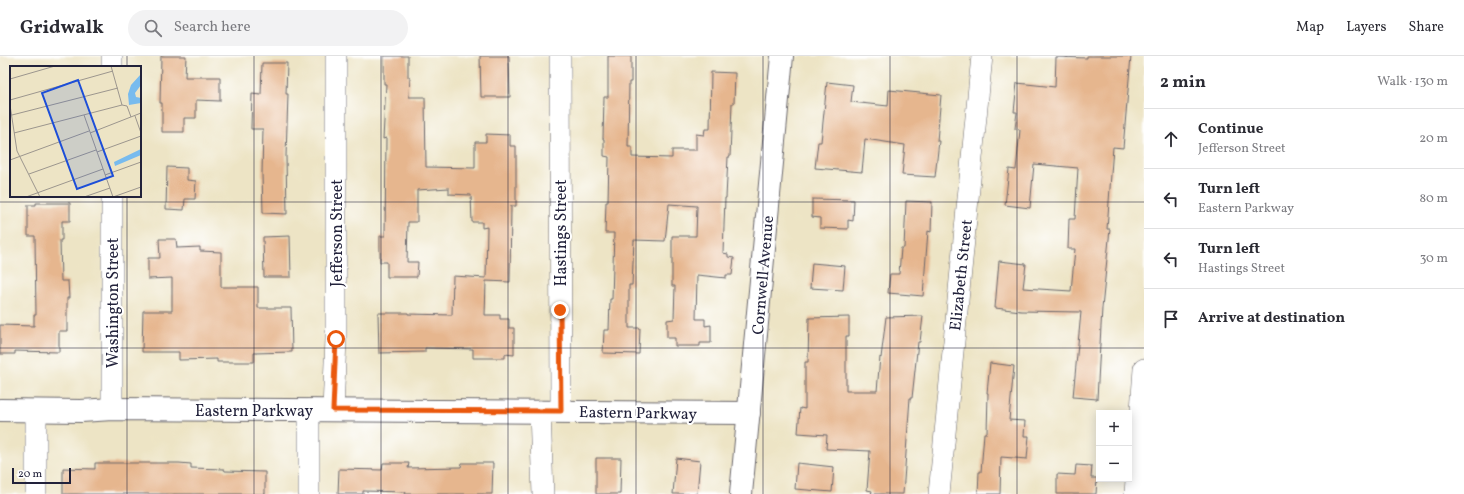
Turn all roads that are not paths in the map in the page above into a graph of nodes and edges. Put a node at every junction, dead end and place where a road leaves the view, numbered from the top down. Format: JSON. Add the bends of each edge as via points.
{"nodes":[{"id":1,"x":336,"y":56,"type":"edge"},
{"id":2,"x":560,"y":56,"type":"edge"},
{"id":3,"x":782,"y":56,"type":"edge"},
{"id":4,"x":982,"y":56,"type":"edge"},
{"id":5,"x":112,"y":197,"type":"edge"},
{"id":6,"x":1144,"y":369,"type":"edge"},
{"id":7,"x":112,"y":409,"type":"junction"},
{"id":8,"x":0,"y":410,"type":"edge"},
{"id":9,"x":309,"y":410,"type":"junction"},
{"id":10,"x":333,"y":410,"type":"junction"},
{"id":11,"x":36,"y":411,"type":"junction"},
{"id":12,"x":551,"y":411,"type":"junction"},
{"id":13,"x":749,"y":413,"type":"junction"},
{"id":14,"x":36,"y":494,"type":"edge"},
{"id":15,"x":309,"y":494,"type":"edge"},
{"id":16,"x":543,"y":494,"type":"edge"},
{"id":17,"x":741,"y":494,"type":"edge"},
{"id":18,"x":939,"y":494,"type":"edge"},
{"id":19,"x":1135,"y":494,"type":"edge"}],
"edges":[{"from":1,"to":10,"type":"street","name":"Jefferson Street","via":[[336,339]]},
{"from":2,"to":12,"type":"street","name":"Hastings Street"},
{"from":3,"to":13,"type":"street","name":"Cornwell Avenue"},
{"from":4,"to":18,"type":"street","name":"Elizabeth Street"},
{"from":5,"to":7,"type":"street","name":"Washington Street"},
{"from":6,"to":19,"type":"street"},
{"from":7,"to":9,"type":"street","name":"Eastern Parkway"},
{"from":7,"to":11,"type":"street","name":"Eastern Parkway"},
{"from":8,"to":11,"type":"street","name":"Eastern Parkway"},
{"from":9,"to":10,"type":"street","name":"Eastern Parkway"},
{"from":9,"to":15,"type":"street"},
{"from":10,"to":12,"type":"street","name":"Eastern Parkway"},
{"from":11,"to":14,"type":"street"},
{"from":12,"to":13,"type":"street","name":"Eastern Parkway"},
{"from":12,"to":16,"type":"street","name":"Hastings Street"},
{"from":13,"to":17,"type":"street","name":"Cornwell Avenue"}]}
